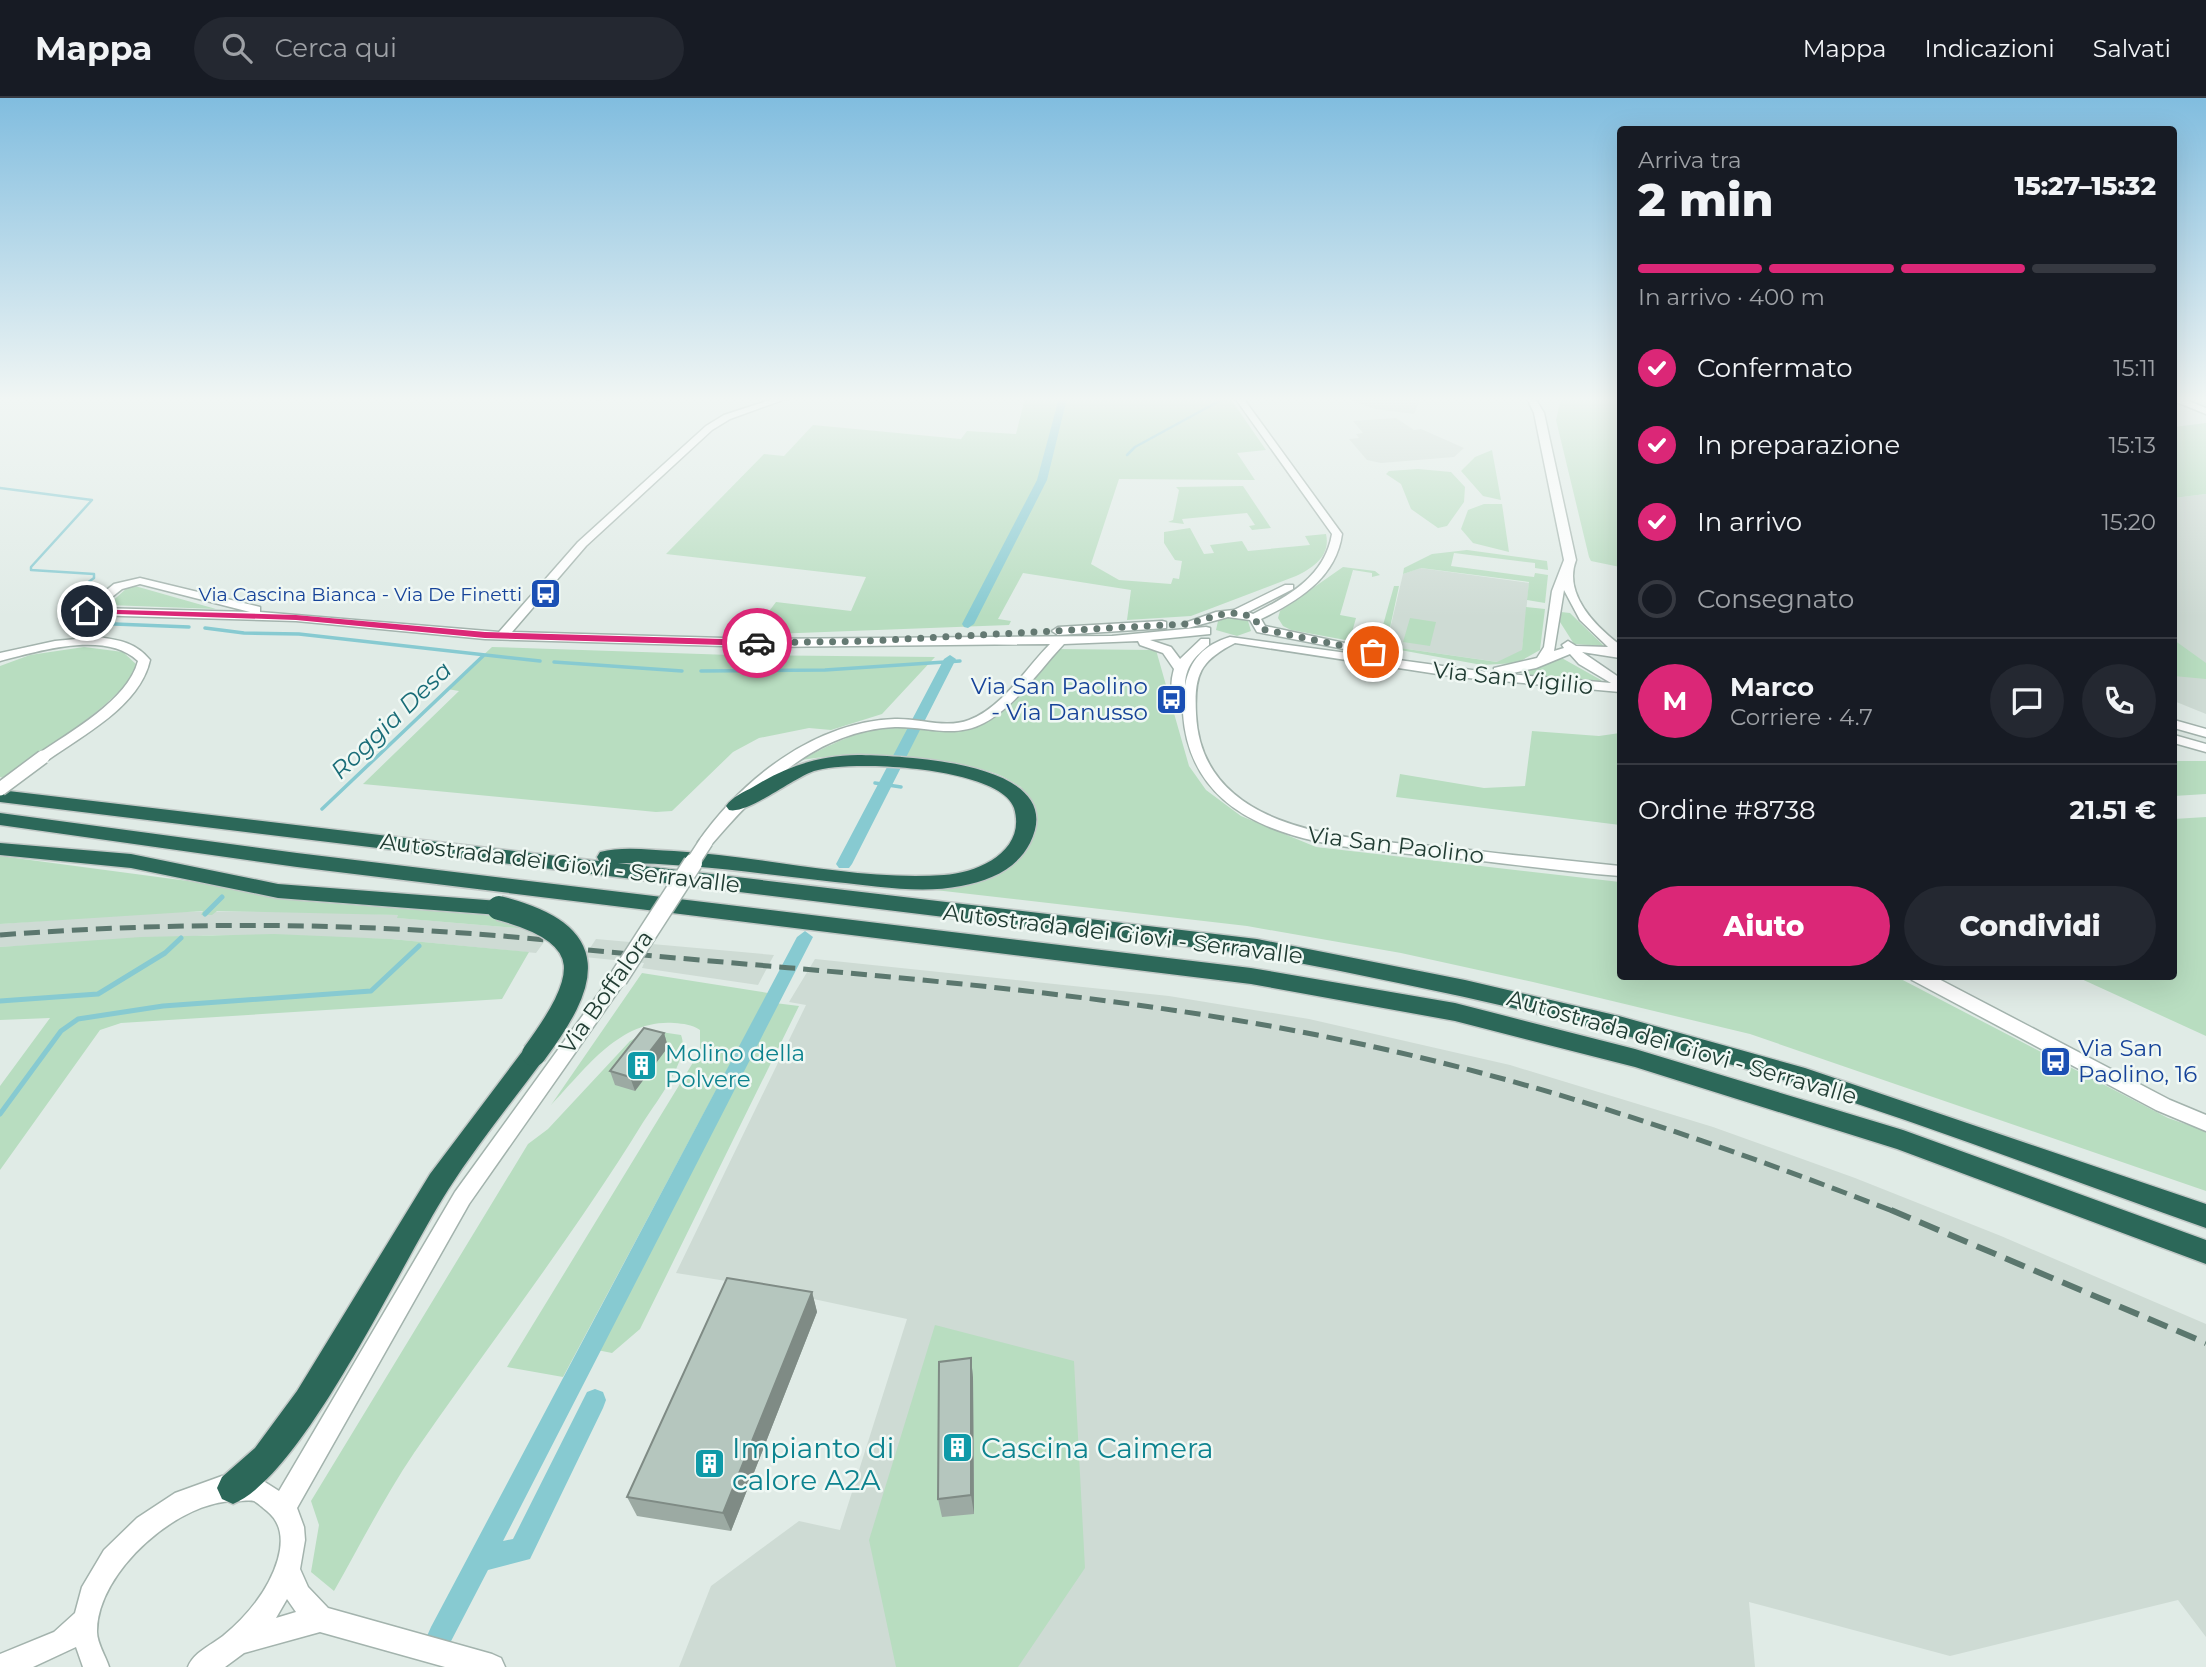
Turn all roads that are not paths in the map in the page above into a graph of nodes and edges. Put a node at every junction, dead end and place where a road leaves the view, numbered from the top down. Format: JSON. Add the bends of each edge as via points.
{"nodes":[{"id":1,"x":662,"y":471,"type":"edge"},
{"id":2,"x":1292,"y":471,"type":"edge"},
{"id":3,"x":1552,"y":471,"type":"edge"},
{"id":4,"x":1322,"y":571,"type":"junction"},
{"id":5,"x":1566,"y":575,"type":"junction"},
{"id":6,"x":544,"y":586,"type":"junction"},
{"id":7,"x":1237,"y":613,"type":"junction"},
{"id":8,"x":296,"y":617,"type":"junction"},
{"id":9,"x":1555,"y":622,"type":"junction"},
{"id":10,"x":1258,"y":624,"type":"junction"},
{"id":11,"x":1120,"y":628,"type":"junction"},
{"id":12,"x":1208,"y":630,"type":"junction"},
{"id":13,"x":485,"y":635,"type":"junction"},
{"id":14,"x":503,"y":635,"type":"junction"},
{"id":15,"x":1112,"y":640,"type":"junction"},
{"id":16,"x":867,"y":641,"type":"junction"},
{"id":17,"x":1059,"y":641,"type":"junction"},
{"id":18,"x":1235,"y":641,"type":"junction"},
{"id":19,"x":1571,"y":649,"type":"junction"},
{"id":20,"x":1617,"y":650,"type":"edge"},
{"id":21,"x":1617,"y":652,"type":"edge"},
{"id":22,"x":0,"y":659,"type":"edge"},
{"id":23,"x":1542,"y":660,"type":"junction"},
{"id":24,"x":1180,"y":668,"type":"junction"},
{"id":25,"x":1617,"y":683,"type":"edge"},
{"id":26,"x":1617,"y":685,"type":"edge"},
{"id":27,"x":1190,"y":720,"type":"junction"},
{"id":28,"x":2177,"y":726,"type":"edge"},
{"id":29,"x":2206,"y":733,"type":"edge"},
{"id":30,"x":2177,"y":740,"type":"edge"},
{"id":31,"x":2206,"y":748,"type":"edge"},
{"id":32,"x":0,"y":781,"type":"edge"},
{"id":33,"x":0,"y":789,"type":"edge"},
{"id":34,"x":0,"y":796,"type":"edge"},
{"id":35,"x":736,"y":806,"type":"junction"},
{"id":36,"x":127,"y":809,"type":"junction"},
{"id":37,"x":0,"y":819,"type":"edge"},
{"id":38,"x":0,"y":849,"type":"edge"},
{"id":39,"x":70,"y":855,"type":"junction"},
{"id":40,"x":545,"y":859,"type":"junction"},
{"id":41,"x":297,"y":860,"type":"junction"},
{"id":42,"x":1617,"y":871,"type":"edge"},
{"id":43,"x":1926,"y":980,"type":"edge"},
{"id":44,"x":2206,"y":1123,"type":"edge"},
{"id":45,"x":2206,"y":1216,"type":"edge"},
{"id":46,"x":2206,"y":1252,"type":"edge"},
{"id":47,"x":233,"y":1488,"type":"junction"},
{"id":48,"x":283,"y":1508,"type":"junction"},
{"id":49,"x":288,"y":1570,"type":"junction"},
{"id":50,"x":320,"y":1619,"type":"junction"},
{"id":51,"x":85,"y":1621,"type":"junction"},
{"id":52,"x":237,"y":1642,"type":"junction"},
{"id":53,"x":486,"y":1666,"type":"edge"},
{"id":54,"x":2,"y":1667,"type":"edge"},
{"id":55,"x":96,"y":1667,"type":"edge"},
{"id":56,"x":201,"y":1667,"type":"edge"}],
"edges":[{"from":1,"to":6,"type":"street","via":[[582,544]]},
{"from":2,"to":4,"type":"street","via":[[1337,534],[1335,555]]},
{"from":3,"to":5,"type":"street","via":[[1569,547]]},
{"from":4,"to":7,"type":"street"},
{"from":4,"to":10,"type":"street"},
{"from":5,"to":9,"type":"street","via":[[1558,592]]},
{"from":5,"to":20,"type":"street","via":[[1581,618]]},
{"from":6,"to":13,"type":"street"},
{"from":6,"to":14,"type":"street"},
{"from":7,"to":10,"type":"street","name":"Via San Vigilio"},
{"from":7,"to":12,"type":"street","via":[[1220,613]]},
{"from":8,"to":8,"type":"street","via":[[140,581],[118,586],[87,611]]},
{"from":8,"to":13,"type":"street"},
{"from":9,"to":19,"type":"street"},
{"from":9,"to":23,"type":"street"},
{"from":10,"to":18,"type":"street","via":[[1255,637]]},
{"from":10,"to":23,"type":"street","name":"Via San Vigilio","via":[[1484,670],[1507,671]]},
{"from":11,"to":12,"type":"street"},
{"from":11,"to":15,"type":"street","via":[[1126,630],[1126,636]]},
{"from":11,"to":16,"type":"street"},
{"from":12,"to":15,"type":"street"},
{"from":12,"to":18,"type":"street","name":"Via San Vigilio"},
{"from":12,"to":24,"type":"street"},
{"from":13,"to":14,"type":"street"},
{"from":14,"to":16,"type":"street","via":[[769,643]]},
{"from":15,"to":17,"type":"street"},
{"from":15,"to":24,"type":"street","via":[[1154,643],[1167,650]]},
{"from":16,"to":17,"type":"street"},
{"from":17,"to":35,"type":"street","name":"Via Boffalora","via":[[979,721],[955,727],[895,723],[859,729],[810,747],[760,782]]},
{"from":18,"to":26,"type":"street","name":"Via San Vigilio","via":[[1457,673]]},
{"from":18,"to":27,"type":"street","name":"Via San Paolino","via":[[1209,649],[1197,660]]},
{"from":19,"to":21,"type":"street"},
{"from":19,"to":23,"type":"street","name":"Via San Vigilio"},
{"from":19,"to":25,"type":"street"},
{"from":22,"to":33,"type":"street","bridge":true,"via":[[70,643],[105,642],[132,648],[144,660],[144,671],[133,688]]},
{"from":24,"to":27,"type":"street","name":"Via San Paolino","via":[[1181,704]]},
{"from":27,"to":42,"type":"street","name":"Via San Paolino","via":[[1194,751],[1207,775],[1230,798],[1305,836]]},
{"from":28,"to":29,"type":"street"},
{"from":30,"to":31,"type":"street"},
{"from":32,"to":36,"type":"highway","via":[[78,793]]},
{"from":34,"to":36,"type":"highway","name":"Autostrada dei Giovi - Serravalle"},
{"from":35,"to":40,"type":"highway","via":[[798,770],[872,761],[975,772],[992,778],[1016,794],[1027,827],[1014,853],[1000,865],[944,883],[653,855]]},
{"from":35,"to":48,"type":"street","name":"Via Boffalora","bridge":true,"via":[[706,842],[618,979],[461,1198]]},
{"from":36,"to":40,"type":"highway","name":"Autostrada dei Giovi - Serravalle"},
{"from":37,"to":41,"type":"highway","name":"Autostrada dei Giovi - Serravalle"},
{"from":38,"to":39,"type":"highway"},
{"from":39,"to":41,"type":"highway"},
{"from":39,"to":47,"type":"highway","bridge":true,"via":[[131,861],[278,891],[499,908],[555,929],[574,957],[575,983],[566,1009],[439,1182],[309,1401],[266,1459]]},
{"from":40,"to":45,"type":"highway","name":"Autostrada dei Giovi - Serravalle","via":[[1257,947],[1447,983],[1671,1038],[1851,1094]]},
{"from":41,"to":46,"type":"highway","name":"Autostrada dei Giovi - Serravalle","via":[[1251,975],[1455,1013],[1635,1058],[1903,1140]]},
{"from":43,"to":44,"type":"street","via":[[2163,1105]]},
{"from":47,"to":48,"type":"street","via":[[263,1492]]},
{"from":47,"to":51,"type":"street","via":[[185,1501],[137,1533],[100,1578]]},
{"from":48,"to":49,"type":"street","via":[[293,1535]]},
{"from":49,"to":50,"type":"street","via":[[299,1596]]},
{"from":49,"to":52,"type":"street","via":[[270,1605]]},
{"from":50,"to":52,"type":"street"},
{"from":50,"to":53,"type":"street"},
{"from":51,"to":54,"type":"street","via":[[63,1641]]},
{"from":51,"to":55,"type":"street","via":[[86,1648]]},
{"from":52,"to":56,"type":"street"}]}
